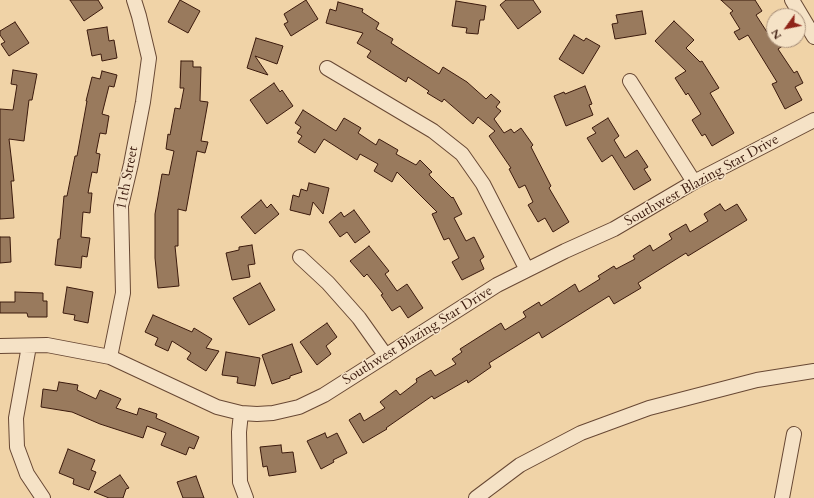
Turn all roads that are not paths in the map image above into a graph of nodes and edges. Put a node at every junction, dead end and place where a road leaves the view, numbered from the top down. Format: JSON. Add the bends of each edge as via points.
{"nodes":[{"id":1,"x":134,"y":0,"type":"edge"},
{"id":2,"x":792,"y":0,"type":"edge"},
{"id":3,"x":814,"y":37,"type":"edge"},
{"id":4,"x":327,"y":68,"type":"dead end"},
{"id":5,"x":630,"y":81,"type":"dead end"},
{"id":6,"x":814,"y":120,"type":"edge"},
{"id":7,"x":694,"y":182,"type":"junction"},
{"id":8,"x":300,"y":257,"type":"dead end"},
{"id":9,"x":527,"y":270,"type":"junction"},
{"id":10,"x":0,"y":346,"type":"edge"},
{"id":11,"x":29,"y":346,"type":"junction"},
{"id":12,"x":386,"y":356,"type":"junction"},
{"id":13,"x":110,"y":357,"type":"junction"},
{"id":14,"x":814,"y":371,"type":"edge"},
{"id":15,"x":241,"y":413,"type":"junction"},
{"id":16,"x":794,"y":434,"type":"dead end"},
{"id":17,"x":43,"y":498,"type":"edge"},
{"id":18,"x":246,"y":498,"type":"edge"},
{"id":19,"x":476,"y":498,"type":"edge"},
{"id":20,"x":782,"y":498,"type":"edge"}],
"edges":[{"from":1,"to":13,"type":"street","name":"11th Street","via":[[149,58],[143,102],[121,206],[123,293]]},
{"from":2,"to":3,"type":"street"},
{"from":4,"to":9,"type":"street","via":[[434,131],[462,154],[483,184]]},
{"from":5,"to":7,"type":"street"},
{"from":6,"to":7,"type":"street","name":"Southwest Blazing Star Drive"},
{"from":7,"to":9,"type":"street","name":"Southwest Blazing Star Drive","via":[[614,229]]},
{"from":8,"to":12,"type":"street","via":[[328,283],[359,318]]},
{"from":9,"to":12,"type":"street","name":"Southwest Blazing Star Drive","via":[[497,285]]},
{"from":10,"to":11,"type":"street","name":"Southwest Blazing Star Drive"},
{"from":11,"to":13,"type":"street","name":"Southwest Blazing Star Drive","via":[[47,345]]},
{"from":11,"to":17,"type":"street","via":[[16,418],[17,447],[27,474]]},
{"from":12,"to":15,"type":"street","name":"Southwest Blazing Star Drive","via":[[324,395],[299,407],[273,413]]},
{"from":13,"to":15,"type":"street","name":"Southwest Blazing Star Drive","via":[[217,408]]},
{"from":14,"to":19,"type":"street","via":[[757,380],[649,408],[582,433],[520,465]]},
{"from":15,"to":18,"type":"street","via":[[240,482]]},
{"from":16,"to":20,"type":"street"}]}
